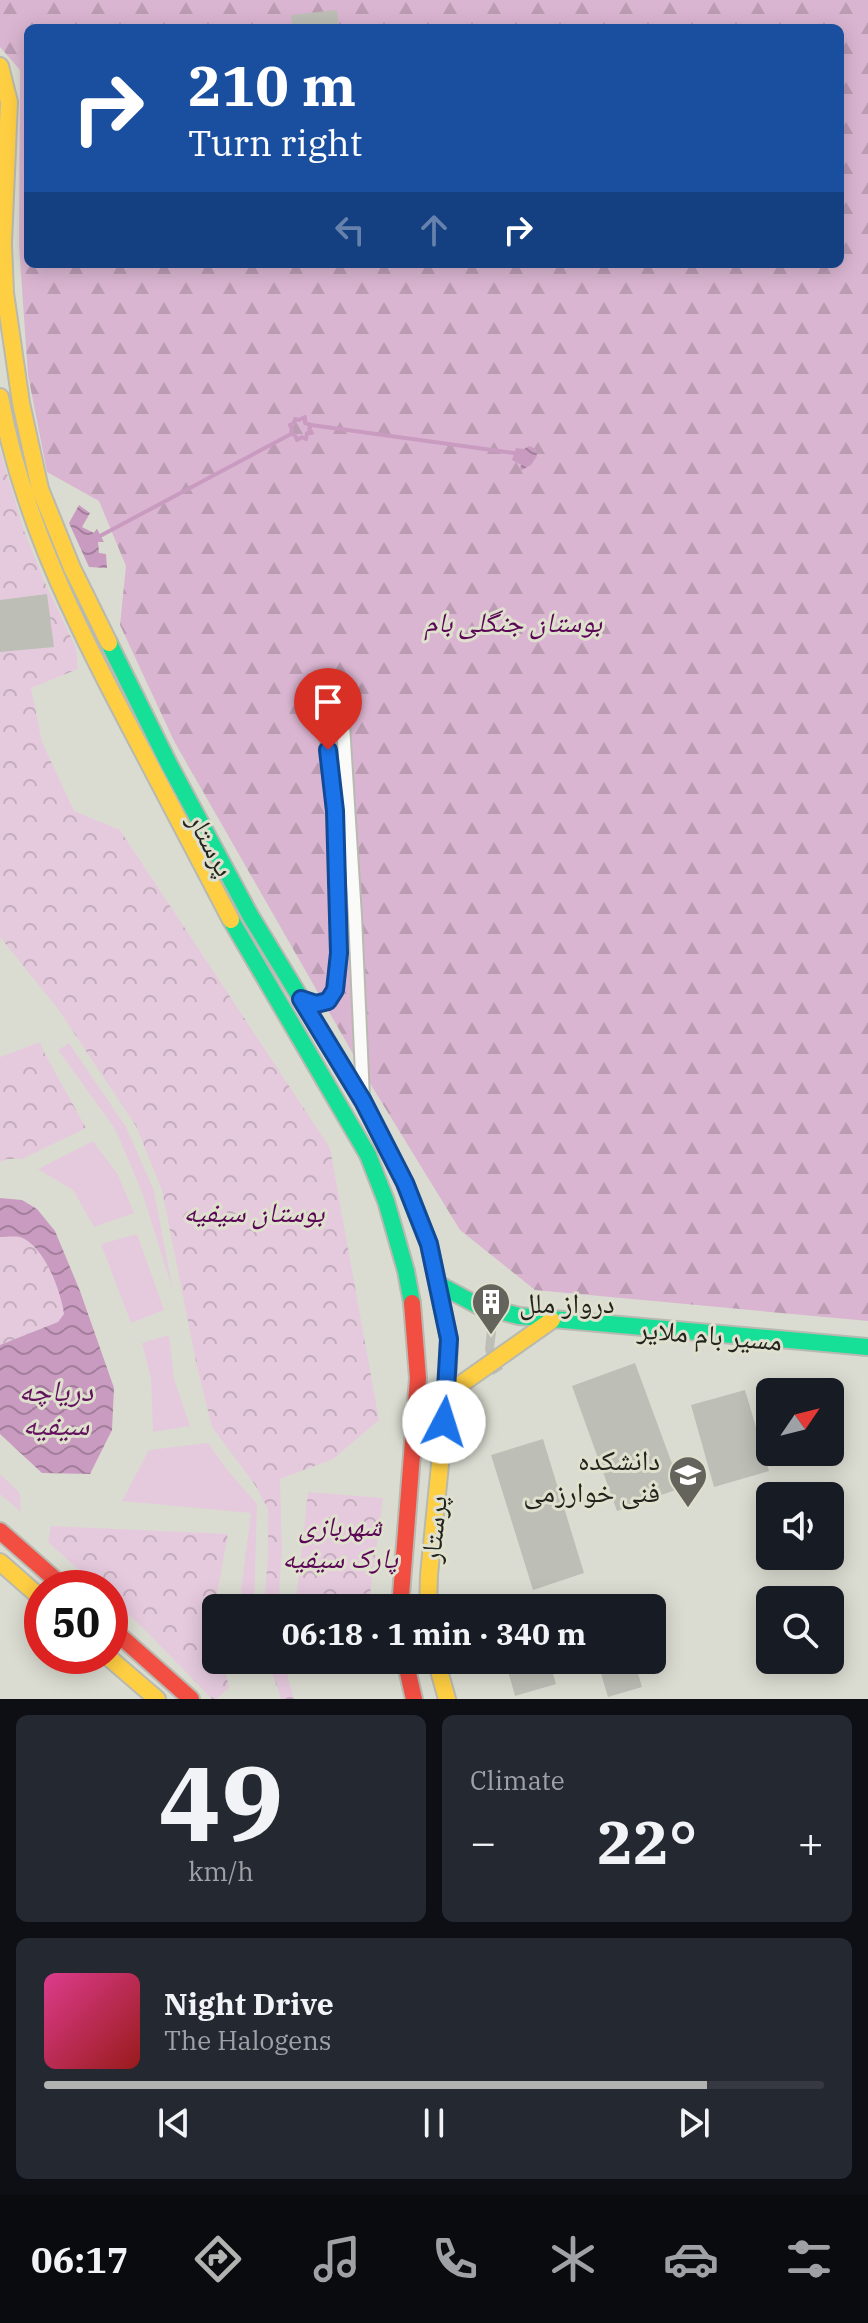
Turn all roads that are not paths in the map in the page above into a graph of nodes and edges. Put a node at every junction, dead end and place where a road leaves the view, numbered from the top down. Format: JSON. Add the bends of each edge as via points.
{"nodes":[{"id":1,"x":0,"y":66,"type":"edge"},
{"id":2,"x":0,"y":397,"type":"edge"},
{"id":3,"x":301,"y":999,"type":"junction"},
{"id":4,"x":363,"y":1101,"type":"junction"},
{"id":5,"x":438,"y":1284,"type":"junction"},
{"id":6,"x":552,"y":1320,"type":"junction"},
{"id":7,"x":868,"y":1347,"type":"edge"},
{"id":8,"x":447,"y":1394,"type":"junction"},
{"id":9,"x":0,"y":1531,"type":"edge"},
{"id":10,"x":0,"y":1562,"type":"edge"},
{"id":11,"x":44,"y":1570,"type":"edge"},
{"id":12,"x":24,"y":1583,"type":"edge"},
{"id":13,"x":401,"y":1594,"type":"edge"},
{"id":14,"x":428,"y":1594,"type":"edge"},
{"id":15,"x":128,"y":1643,"type":"edge"},
{"id":16,"x":128,"y":1674,"type":"edge"},
{"id":17,"x":408,"y":1674,"type":"edge"},
{"id":18,"x":440,"y":1674,"type":"edge"},
{"id":19,"x":157,"y":1699,"type":"edge"},
{"id":20,"x":191,"y":1699,"type":"edge"},
{"id":21,"x":414,"y":1699,"type":"edge"},
{"id":22,"x":447,"y":1699,"type":"edge"}],
"edges":[{"from":1,"to":3,"type":"main road","name":"پرستار","via":[[9,102],[5,293],[40,489],[121,669],[222,865]]},
{"from":2,"to":13,"type":"main road","name":"پرستار","via":[[8,442],[35,526],[92,655],[242,942],[368,1155],[386,1201],[409,1283],[418,1378]]},
{"from":3,"to":4,"type":"main road","name":"پرستار"},
{"from":3,"to":4,"type":"street","via":[[328,1001],[335,990],[335,811],[325,726],[343,725]]},
{"from":4,"to":5,"type":"main road","name":"پرستار","via":[[405,1183]]},
{"from":5,"to":6,"type":"main road","name":"مسیر بام ملایر","via":[[477,1305]]},
{"from":5,"to":8,"type":"main road","name":"پرستار","via":[[449,1339]]},
{"from":6,"to":7,"type":"main road","name":"مسیر بام ملایر"},
{"from":6,"to":8,"type":"main road"},
{"from":8,"to":14,"type":"main road","name":"پرستار"},
{"from":9,"to":11,"type":"main road"},
{"from":10,"to":12,"type":"main road"},
{"from":15,"to":20,"type":"main road"},
{"from":16,"to":19,"type":"main road"},
{"from":17,"to":21,"type":"main road"},
{"from":18,"to":22,"type":"main road"}]}
